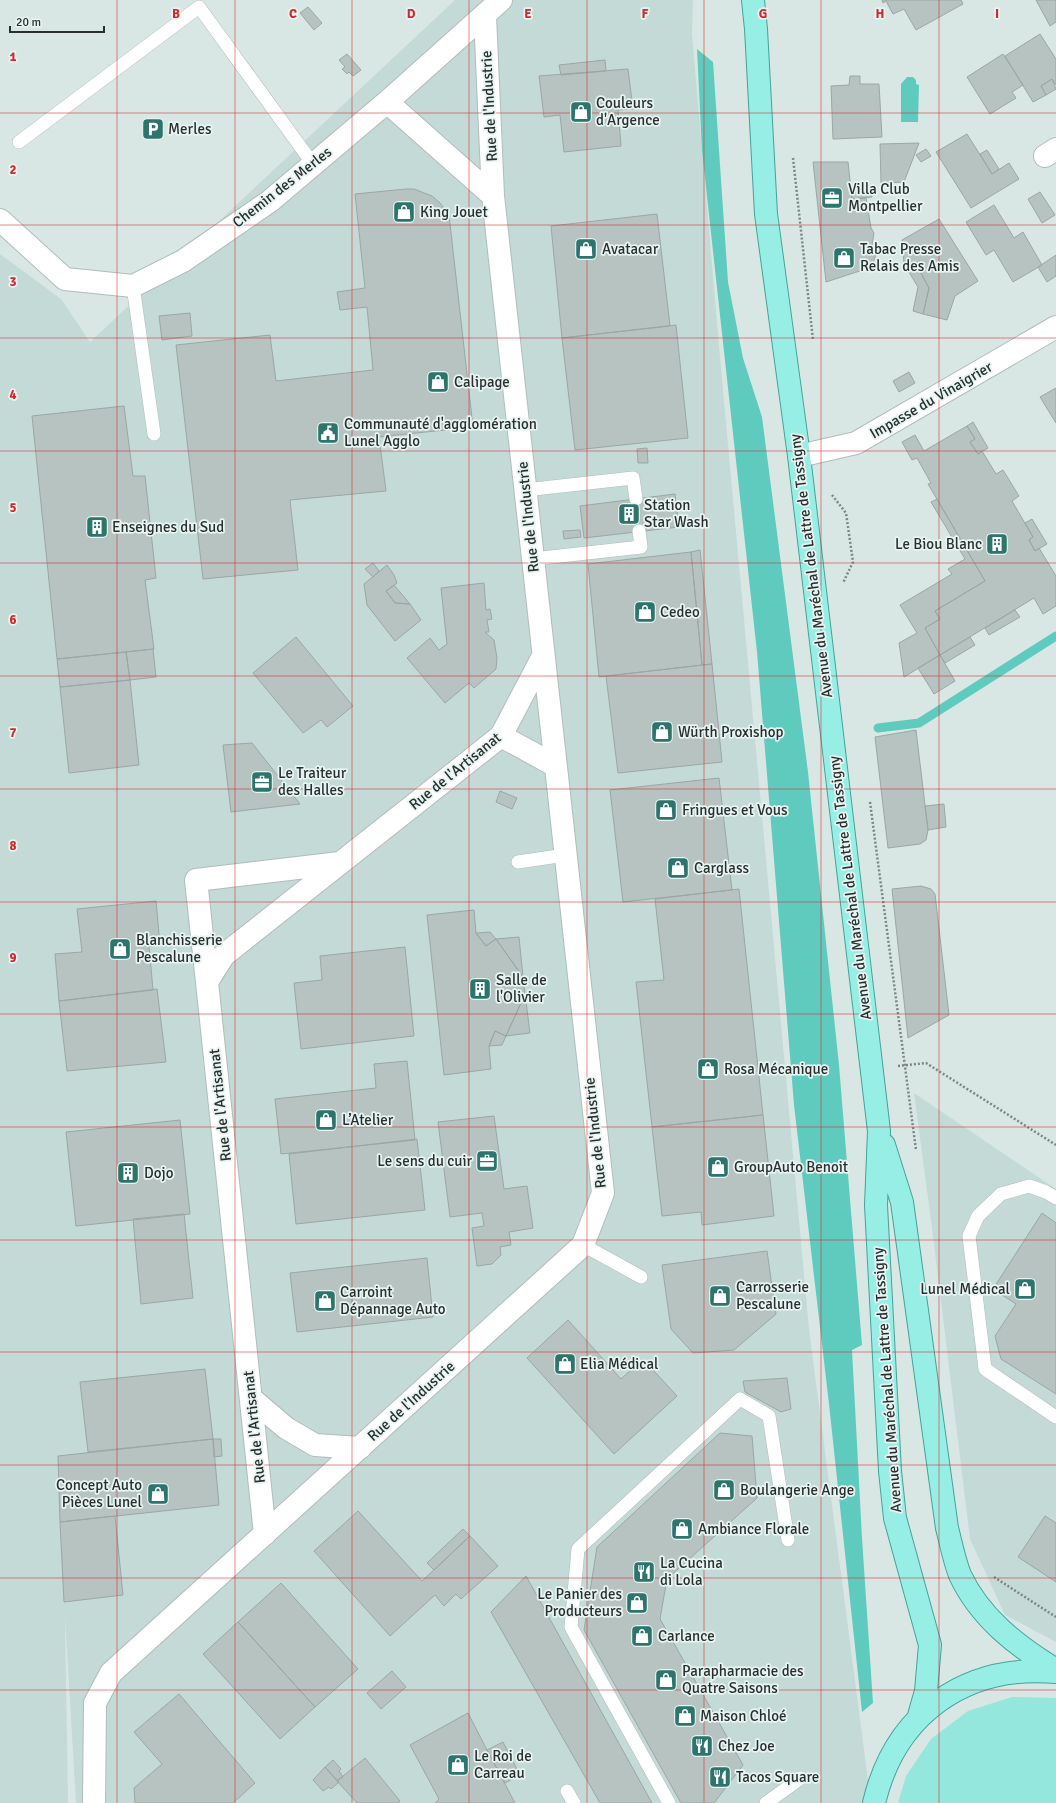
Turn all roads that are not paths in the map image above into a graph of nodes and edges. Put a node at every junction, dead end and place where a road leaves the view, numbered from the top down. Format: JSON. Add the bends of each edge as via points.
{"nodes":[{"id":1,"x":501,"y":0,"type":"edge"},
{"id":2,"x":753,"y":0,"type":"edge"},
{"id":3,"x":485,"y":16,"type":"junction"},
{"id":4,"x":387,"y":102,"type":"junction"},
{"id":5,"x":19,"y":142,"type":"dead end"},
{"id":6,"x":313,"y":164,"type":"junction"},
{"id":7,"x":493,"y":196,"type":"junction"},
{"id":8,"x":0,"y":220,"type":"edge"},
{"id":9,"x":133,"y":286,"type":"junction"},
{"id":10,"x":1056,"y":326,"type":"edge"},
{"id":11,"x":154,"y":434,"type":"dead end"},
{"id":12,"x":799,"y":456,"type":"junction"},
{"id":13,"x":526,"y":490,"type":"junction"},
{"id":14,"x":636,"y":499,"type":"dead end"},
{"id":15,"x":639,"y":531,"type":"dead end"},
{"id":16,"x":533,"y":559,"type":"junction"},
{"id":17,"x":543,"y":656,"type":"junction"},
{"id":18,"x":501,"y":736,"type":"junction"},
{"id":19,"x":556,"y":766,"type":"junction"},
{"id":20,"x":565,"y":855,"type":"junction"},
{"id":21,"x":518,"y":862,"type":"dead end"},
{"id":22,"x":340,"y":863,"type":"junction"},
{"id":23,"x":207,"y":982,"type":"junction"},
{"id":24,"x":880,"y":1131,"type":"junction"},
{"id":25,"x":1056,"y":1198,"type":"edge"},
{"id":26,"x":583,"y":1245,"type":"junction"},
{"id":27,"x":641,"y":1277,"type":"dead end"},
{"id":28,"x":252,"y":1399,"type":"junction"},
{"id":29,"x":1056,"y":1417,"type":"edge"},
{"id":30,"x":360,"y":1448,"type":"junction"},
{"id":31,"x":265,"y":1534,"type":"junction"},
{"id":32,"x":788,"y":1540,"type":"dead end"},
{"id":33,"x":1056,"y":1671,"type":"edge"},
{"id":34,"x":918,"y":1718,"type":"junction"},
{"id":35,"x":801,"y":1778,"type":"dead end"},
{"id":36,"x":567,"y":1791,"type":"dead end"},
{"id":37,"x":94,"y":1803,"type":"edge"},
{"id":38,"x":574,"y":1803,"type":"edge"},
{"id":39,"x":669,"y":1803,"type":"edge"},
{"id":40,"x":766,"y":1803,"type":"edge"},
{"id":41,"x":874,"y":1803,"type":"edge"}],
"edges":[{"from":1,"to":3,"type":"street","name":"Chemin des Merles"},
{"from":2,"to":12,"type":"main road","name":"Avenue du Maréchal de Lattre de Tassigny","via":[[766,214]]},
{"from":3,"to":4,"type":"street","name":"Chemin des Merles"},
{"from":3,"to":7,"type":"street","name":"Rue de l'Industrie"},
{"from":4,"to":6,"type":"street","name":"Chemin des Merles"},
{"from":4,"to":7,"type":"street","name":"Rue de l'Industrie"},
{"from":5,"to":6,"type":"lane","via":[[199,7]]},
{"from":6,"to":9,"type":"street","name":"Chemin des Merles","via":[[270,201],[183,261]]},
{"from":7,"to":13,"type":"street","name":"Rue de l'Industrie"},
{"from":8,"to":9,"type":"street","via":[[65,279]]},
{"from":9,"to":11,"type":"lane"},
{"from":10,"to":12,"type":"street","name":"Impasse du Vinaigrier","via":[[856,443]]},
{"from":12,"to":24,"type":"main road","name":"Avenue du Maréchal de Lattre de Tassigny"},
{"from":13,"to":14,"type":"lane","via":[[633,478]]},
{"from":13,"to":16,"type":"street","name":"Rue de l'Industrie"},
{"from":15,"to":16,"type":"lane","via":[[641,547]]},
{"from":16,"to":17,"type":"street","name":"Rue de l'Industrie"},
{"from":17,"to":18,"type":"street","name":"Rue de l'Artisanat"},
{"from":17,"to":19,"type":"street","name":"Rue de l'Industrie"},
{"from":18,"to":19,"type":"street"},
{"from":18,"to":22,"type":"street","name":"Rue de l'Artisanat"},
{"from":19,"to":20,"type":"street","name":"Rue de l'Industrie"},
{"from":20,"to":21,"type":"lane"},
{"from":20,"to":26,"type":"street","name":"Rue de l'Industrie","via":[[602,1193]]},
{"from":22,"to":23,"type":"street","name":"Rue de l'Artisanat","via":[[224,956]]},
{"from":22,"to":23,"type":"street","name":"Rue de l'Artisanat","via":[[196,880]]},
{"from":23,"to":28,"type":"street","name":"Rue de l'Artisanat"},
{"from":24,"to":33,"type":"main road","name":"Avenue du Maréchal de Lattre de Tassigny","via":[[902,1202],[947,1528],[960,1574],[975,1601],[993,1623],[1021,1648]]},
{"from":24,"to":34,"type":"main road","name":"Avenue du Maréchal de Lattre de Tassigny","via":[[876,1205],[890,1471],[895,1518],[930,1645],[926,1690]]},
{"from":25,"to":29,"type":"lane","via":[[1029,1186],[1002,1194],[978,1216],[969,1236],[985,1369]]},
{"from":26,"to":27,"type":"lane"},
{"from":26,"to":30,"type":"street","name":"Rue de l'Industrie"},
{"from":28,"to":30,"type":"street","name":"Rue de l'Industrie","via":[[286,1428],[315,1445]]},
{"from":28,"to":31,"type":"street","name":"Rue de l'Artisanat"},
{"from":30,"to":31,"type":"street","name":"Rue de l'Industrie"},
{"from":31,"to":37,"type":"street","via":[[111,1673],[96,1704]]},
{"from":32,"to":39,"type":"lane","via":[[769,1416],[740,1399],[578,1549],[571,1627]]},
{"from":33,"to":34,"type":"main road","via":[[1007,1672],[983,1678],[959,1688]]},
{"from":34,"to":41,"type":"main road","via":[[901,1738],[888,1760]]},
{"from":35,"to":40,"type":"lane"},
{"from":36,"to":38,"type":"lane"}]}
